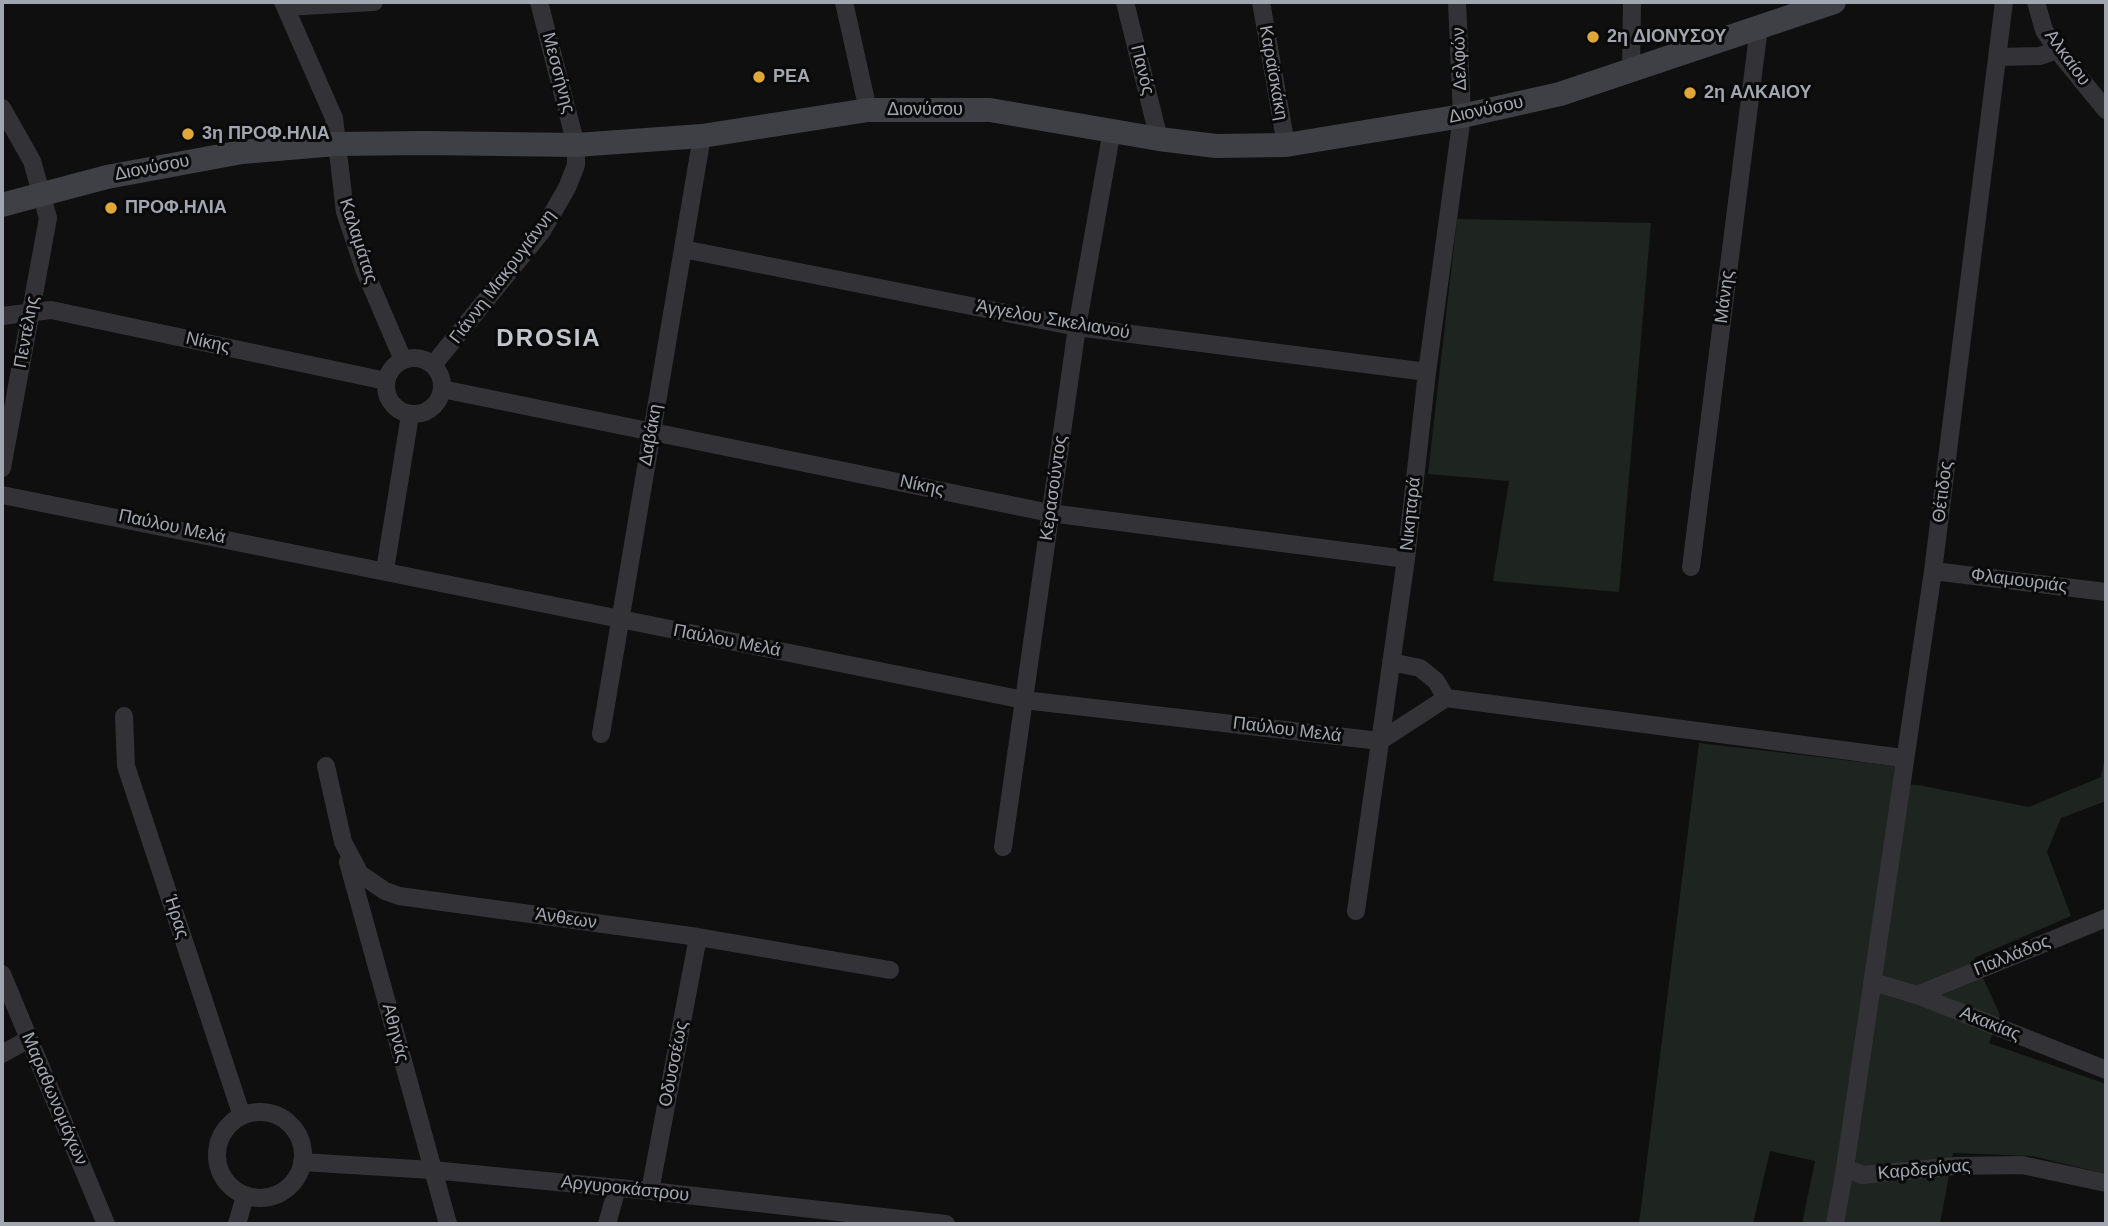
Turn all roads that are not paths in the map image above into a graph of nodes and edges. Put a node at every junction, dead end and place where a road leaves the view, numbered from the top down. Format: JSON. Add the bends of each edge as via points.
{"nodes":[{"id":1,"x":374,"y":2,"type":"edge"},
{"id":2,"x":539,"y":2,"type":"edge"},
{"id":3,"x":844,"y":2,"type":"edge"},
{"id":4,"x":1125,"y":2,"type":"edge"},
{"id":5,"x":1261,"y":2,"type":"edge"},
{"id":6,"x":1457,"y":2,"type":"edge"},
{"id":7,"x":1632,"y":2,"type":"edge"},
{"id":8,"x":1834,"y":2,"type":"edge"},
{"id":9,"x":2004,"y":2,"type":"edge"},
{"id":10,"x":2036,"y":2,"type":"edge"},
{"id":11,"x":284,"y":4,"type":"edge"},
{"id":12,"x":1791,"y":9,"type":"edge"},
{"id":13,"x":1759,"y":27,"type":"junction"},
{"id":14,"x":2057,"y":50,"type":"junction"},
{"id":15,"x":1998,"y":57,"type":"junction"},
{"id":16,"x":1631,"y":73,"type":"junction"},
{"id":17,"x":2,"y":108,"type":"edge"},
{"id":18,"x":868,"y":110,"type":"junction"},
{"id":19,"x":2106,"y":110,"type":"edge"},
{"id":20,"x":1462,"y":116,"type":"junction"},
{"id":21,"x":1112,"y":130,"type":"junction"},
{"id":22,"x":702,"y":136,"type":"junction"},
{"id":23,"x":1159,"y":139,"type":"junction"},
{"id":24,"x":336,"y":145,"type":"junction"},
{"id":25,"x":576,"y":145,"type":"junction"},
{"id":26,"x":1286,"y":145,"type":"junction"},
{"id":27,"x":43,"y":196,"type":"junction"},
{"id":28,"x":2,"y":205,"type":"edge"},
{"id":29,"x":683,"y":249,"type":"junction"},
{"id":30,"x":30,"y":312,"type":"junction"},
{"id":31,"x":2,"y":316,"type":"edge"},
{"id":32,"x":1077,"y":327,"type":"junction"},
{"id":33,"x":403,"y":360,"type":"junction"},
{"id":34,"x":433,"y":365,"type":"junction"},
{"id":35,"x":1427,"y":372,"type":"junction"},
{"id":36,"x":386,"y":381,"type":"junction"},
{"id":37,"x":442,"y":389,"type":"junction"},
{"id":38,"x":410,"y":415,"type":"junction"},
{"id":39,"x":652,"y":431,"type":"junction"},
{"id":40,"x":2,"y":468,"type":"edge"},
{"id":41,"x":2,"y":495,"type":"edge"},
{"id":42,"x":1050,"y":513,"type":"junction"},
{"id":43,"x":1406,"y":559,"type":"junction"},
{"id":44,"x":1692,"y":567,"type":"dead end"},
{"id":45,"x":385,"y":570,"type":"junction"},
{"id":46,"x":1933,"y":571,"type":"junction"},
{"id":47,"x":2106,"y":592,"type":"edge"},
{"id":48,"x":620,"y":619,"type":"junction"},
{"id":49,"x":1391,"y":662,"type":"junction"},
{"id":50,"x":1446,"y":698,"type":"junction"},
{"id":51,"x":1024,"y":700,"type":"junction"},
{"id":52,"x":124,"y":716,"type":"dead end"},
{"id":53,"x":601,"y":734,"type":"dead end"},
{"id":54,"x":1380,"y":741,"type":"junction"},
{"id":55,"x":1903,"y":758,"type":"junction"},
{"id":56,"x":326,"y":766,"type":"dead end"},
{"id":57,"x":343,"y":842,"type":"junction"},
{"id":58,"x":1003,"y":847,"type":"dead end"},
{"id":59,"x":1356,"y":911,"type":"dead end"},
{"id":60,"x":2106,"y":918,"type":"edge"},
{"id":61,"x":698,"y":937,"type":"junction"},
{"id":62,"x":890,"y":970,"type":"dead end"},
{"id":63,"x":2,"y":974,"type":"edge"},
{"id":64,"x":1872,"y":982,"type":"junction"},
{"id":65,"x":1917,"y":995,"type":"junction"},
{"id":66,"x":29,"y":1039,"type":"junction"},
{"id":67,"x":2,"y":1054,"type":"edge"},
{"id":68,"x":2106,"y":1070,"type":"edge"},
{"id":69,"x":243,"y":1116,"type":"junction"},
{"id":70,"x":302,"y":1162,"type":"junction"},
{"id":71,"x":1845,"y":1168,"type":"junction"},
{"id":72,"x":432,"y":1170,"type":"junction"},
{"id":73,"x":2106,"y":1183,"type":"edge"},
{"id":74,"x":617,"y":1188,"type":"junction"},
{"id":75,"x":650,"y":1191,"type":"junction"},
{"id":76,"x":245,"y":1196,"type":"junction"},
{"id":77,"x":106,"y":1224,"type":"edge"},
{"id":78,"x":237,"y":1224,"type":"edge"},
{"id":79,"x":448,"y":1224,"type":"edge"},
{"id":80,"x":607,"y":1224,"type":"edge"},
{"id":81,"x":946,"y":1224,"type":"edge"},
{"id":82,"x":1835,"y":1224,"type":"edge"}],
"edges":[{"from":1,"to":11,"type":"street"},
{"from":2,"to":25,"type":"street","name":"Μεσσήνης"},
{"from":3,"to":18,"type":"street"},
{"from":4,"to":23,"type":"street","name":"Πανός"},
{"from":5,"to":26,"type":"street","name":"Καραϊσκάκη"},
{"from":6,"to":20,"type":"street","name":"Δελφών"},
{"from":7,"to":16,"type":"street"},
{"from":8,"to":12,"type":"main road","name":"Διονύσου"},
{"from":9,"to":15,"type":"street","name":"Θέτιδος"},
{"from":10,"to":14,"type":"street","name":"Αλκαίου","via":[[2044,30]]},
{"from":11,"to":24,"type":"street","name":"Καλαμάτας","via":[[334,118]]},
{"from":12,"to":13,"type":"main road","name":"Διονύσου"},
{"from":13,"to":16,"type":"main road","name":"Διονύσου"},
{"from":13,"to":44,"type":"street","name":"Μάνης"},
{"from":14,"to":15,"type":"street","via":[[2040,56]]},
{"from":14,"to":19,"type":"street","name":"Αλκαίου"},
{"from":15,"to":46,"type":"street","name":"Θέτιδος"},
{"from":16,"to":20,"type":"main road","name":"Διονύσου"},
{"from":17,"to":27,"type":"street","name":"Πεντέλης","via":[[32,161]]},
{"from":18,"to":21,"type":"main road","name":"Διονύσου","via":[[990,110]]},
{"from":18,"to":22,"type":"main road","name":"Διονύσου"},
{"from":20,"to":26,"type":"main road","name":"Διονύσου"},
{"from":20,"to":35,"type":"street","name":"Νικηταρά"},
{"from":21,"to":23,"type":"main road","name":"Διονύσου"},
{"from":21,"to":32,"type":"street","name":"Κερασούντος"},
{"from":22,"to":25,"type":"main road","name":"Διονύσου"},
{"from":22,"to":29,"type":"street","name":"Δαβάκη"},
{"from":23,"to":26,"type":"main road","name":"Διονύσου","via":[[1216,146]]},
{"from":24,"to":25,"type":"main road","name":"Διονύσου"},
{"from":24,"to":27,"type":"main road","name":"Διονύσου","via":[[173,163]]},
{"from":24,"to":33,"type":"street","name":"Καλαμάτας","via":[[345,212]]},
{"from":25,"to":34,"type":"street","name":"Γιάννη Μακρυγιάννη","via":[[576,165],[567,188],[542,231]]},
{"from":27,"to":28,"type":"main road","name":"Διονύσου"},
{"from":27,"to":30,"type":"street","name":"Πεντέλης","via":[[48,218]]},
{"from":29,"to":32,"type":"street","name":"Άγγελου Σικελιανού"},
{"from":29,"to":39,"type":"street","name":"Δαβάκη"},
{"from":30,"to":31,"type":"street","name":"Νίκης"},
{"from":30,"to":36,"type":"street","name":"Νίκης","via":[[51,310]]},
{"from":30,"to":40,"type":"street","name":"Πεντέλης"},
{"from":32,"to":35,"type":"street","name":"Άγγελου Σικελιανού"},
{"from":32,"to":42,"type":"street","name":"Κερασούντος"},
{"from":33,"to":34,"type":"street","via":[[419,358]]},
{"from":33,"to":36,"type":"street"},
{"from":34,"to":37,"type":"street"},
{"from":35,"to":43,"type":"street","name":"Νικηταρά"},
{"from":36,"to":38,"type":"street","via":[[388,399]]},
{"from":37,"to":38,"type":"street","via":[[428,412]]},
{"from":37,"to":39,"type":"street","name":"Νίκης"},
{"from":38,"to":45,"type":"street"},
{"from":39,"to":42,"type":"street","name":"Νίκης"},
{"from":39,"to":48,"type":"street","name":"Δαβάκη"},
{"from":41,"to":45,"type":"street","name":"Παύλου Μελά"},
{"from":42,"to":43,"type":"street","name":"Νίκης"},
{"from":42,"to":51,"type":"street","name":"Κερασούντος"},
{"from":43,"to":49,"type":"street","name":"Νικηταρά"},
{"from":45,"to":48,"type":"street","name":"Παύλου Μελά"},
{"from":46,"to":47,"type":"street","name":"Φλαμουριάς"},
{"from":46,"to":55,"type":"street","name":"Θέτιδος"},
{"from":48,"to":51,"type":"street","name":"Παύλου Μελά"},
{"from":48,"to":53,"type":"street","name":"Δαβάκη"},
{"from":49,"to":50,"type":"street","via":[[1420,667]]},
{"from":49,"to":54,"type":"street","name":"Νικηταρά"},
{"from":50,"to":54,"type":"street"},
{"from":50,"to":55,"type":"street"},
{"from":51,"to":54,"type":"street","name":"Παύλου Μελά"},
{"from":51,"to":58,"type":"street","name":"Κερασούντος"},
{"from":52,"to":69,"type":"street","name":"Ήρας","via":[[126,766]]},
{"from":54,"to":59,"type":"street","name":"Νικηταρά"},
{"from":55,"to":64,"type":"street","name":"Θέτιδος"},
{"from":56,"to":57,"type":"street","name":"Άνθεων"},
{"from":57,"to":61,"type":"street","name":"Άνθεων","via":[[360,874],[399,896]]},
{"from":57,"to":72,"type":"street","name":"Αθηνάς"},
{"from":60,"to":65,"type":"street","name":"Παλλάδος"},
{"from":61,"to":62,"type":"street","name":"Άνθεων"},
{"from":61,"to":75,"type":"street","name":"Οδυσσέως"},
{"from":63,"to":66,"type":"street","name":"Μαραθωνομάχων"},
{"from":64,"to":65,"type":"street","name":"Ακακίας"},
{"from":64,"to":71,"type":"street"},
{"from":65,"to":68,"type":"street","name":"Ακακίας"},
{"from":66,"to":67,"type":"street"},
{"from":66,"to":77,"type":"street","name":"Μαραθωνομάχων"},
{"from":69,"to":70,"type":"street","via":[[265,1112],[286,1121],[300,1139]]},
{"from":69,"to":76,"type":"street","via":[[225,1130],[217,1151],[227,1183]]},
{"from":70,"to":72,"type":"street","name":"Αργυροκάστρου"},
{"from":70,"to":76,"type":"street","via":[[299,1174],[282,1192],[270,1197]]},
{"from":71,"to":73,"type":"street","name":"Καρδερίνας","via":[[1863,1175],[2022,1165]]},
{"from":71,"to":82,"type":"street"},
{"from":72,"to":74,"type":"street","name":"Αργυροκάστρου"},
{"from":72,"to":79,"type":"street","name":"Αθηνάς"},
{"from":74,"to":75,"type":"street","name":"Αργυροκάστρου"},
{"from":74,"to":80,"type":"street"},
{"from":75,"to":81,"type":"street","name":"Αργυροκάστρου"},
{"from":76,"to":78,"type":"street"}]}
